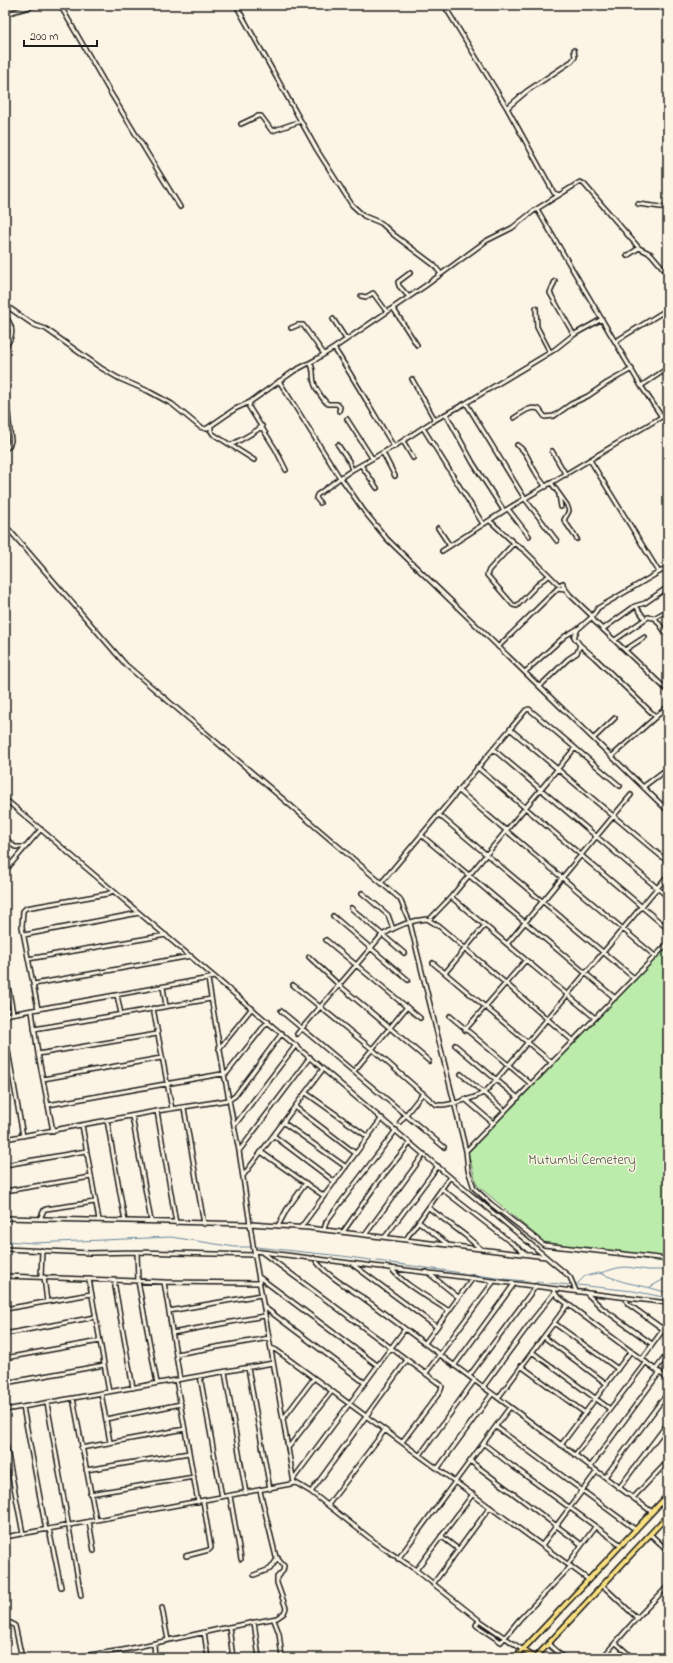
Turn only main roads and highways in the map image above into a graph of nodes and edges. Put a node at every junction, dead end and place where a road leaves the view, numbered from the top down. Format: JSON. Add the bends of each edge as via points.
{"nodes":[{"id":1,"x":668,"y":1495,"type":"edge"},
{"id":2,"x":668,"y":1515,"type":"edge"},
{"id":3,"x":523,"y":1650,"type":"junction"},
{"id":4,"x":515,"y":1658,"type":"edge"},
{"id":5,"x":535,"y":1658,"type":"edge"}],
"edges":[{"from":1,"to":3,"type":"main road"},
{"from":2,"to":5,"type":"main road"},
{"from":3,"to":4,"type":"main road"},
{"from":3,"to":5,"type":"main road"}]}
